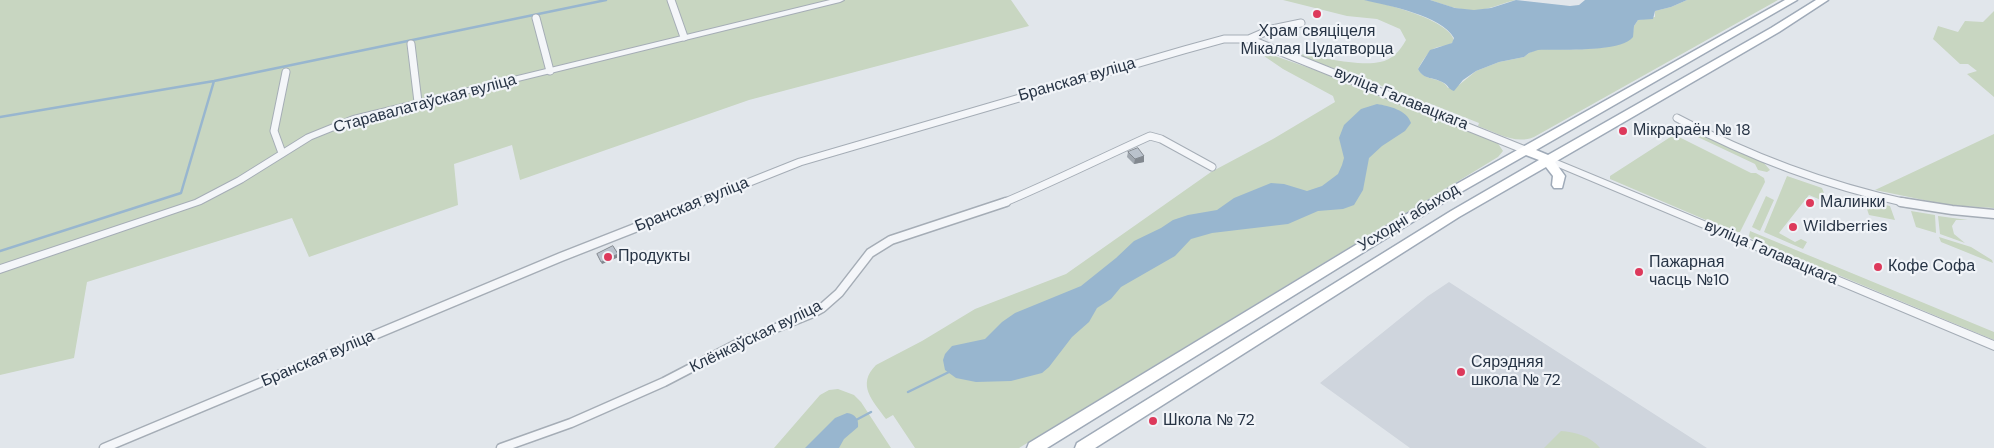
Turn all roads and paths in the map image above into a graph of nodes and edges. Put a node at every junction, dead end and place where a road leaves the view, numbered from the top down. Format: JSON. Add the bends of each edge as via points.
{"nodes":[{"id":1,"x":671,"y":0,"type":"edge"},
{"id":2,"x":840,"y":0,"type":"edge"},
{"id":3,"x":1792,"y":0,"type":"edge"},
{"id":4,"x":1823,"y":0,"type":"edge"},
{"id":5,"x":536,"y":18,"type":"dead end"},
{"id":6,"x":1301,"y":23,"type":"dead end"},
{"id":7,"x":684,"y":37,"type":"junction"},
{"id":8,"x":1249,"y":39,"type":"junction"},
{"id":9,"x":411,"y":44,"type":"dead end"},
{"id":10,"x":550,"y":71,"type":"junction"},
{"id":11,"x":286,"y":72,"type":"dead end"},
{"id":12,"x":418,"y":102,"type":"junction"},
{"id":13,"x":1677,"y":118,"type":"dead end"},
{"id":14,"x":1525,"y":150,"type":"junction"},
{"id":15,"x":282,"y":153,"type":"junction"},
{"id":16,"x":1547,"y":160,"type":"junction"},
{"id":17,"x":1212,"y":167,"type":"dead end"},
{"id":18,"x":1558,"y":185,"type":"dead end"},
{"id":19,"x":1994,"y":214,"type":"edge"},
{"id":20,"x":0,"y":269,"type":"edge"},
{"id":21,"x":1994,"y":346,"type":"edge"},
{"id":22,"x":104,"y":448,"type":"edge"},
{"id":23,"x":501,"y":448,"type":"edge"},
{"id":24,"x":1034,"y":448,"type":"edge"},
{"id":25,"x":1082,"y":448,"type":"edge"}],
"edges":[{"from":1,"to":7,"type":"street"},
{"from":2,"to":7,"type":"street","name":"Старавалатаўская вуліца"},
{"from":3,"to":14,"type":"main road","name":"Усходні абыход"},
{"from":4,"to":16,"type":"main road","name":"Усходні абыход"},
{"from":5,"to":10,"type":"street"},
{"from":6,"to":8,"type":"street","name":"Бранская вуліца","via":[[1272,29]]},
{"from":7,"to":10,"type":"street","name":"Старавалатаўская вуліца"},
{"from":8,"to":14,"type":"street","name":"вуліца Галавацкага"},
{"from":8,"to":22,"type":"street","name":"Бранская вуліца","via":[[1224,39],[800,162],[561,257]]},
{"from":9,"to":12,"type":"street"},
{"from":10,"to":12,"type":"street","name":"Старавалатаўская вуліца"},
{"from":11,"to":15,"type":"street","via":[[274,131]]},
{"from":12,"to":15,"type":"street","name":"Старавалатаўская вуліца","via":[[339,124]]},
{"from":13,"to":19,"type":"street","via":[[1766,161],[1835,186],[1904,203]]},
{"from":14,"to":16,"type":"main road"},
{"from":14,"to":24,"type":"main road","name":"Усходні абыход"},
{"from":15,"to":20,"type":"street","name":"Старавалатаўская вуліца","via":[[198,202]]},
{"from":16,"to":18,"type":"main road","via":[[1559,176]]},
{"from":16,"to":21,"type":"street","name":"вуліца Галавацкага"},
{"from":16,"to":25,"type":"main road","name":"Усходні абыход"},
{"from":17,"to":23,"type":"street","name":"Клёнкаўская вуліца","via":[[1150,136],[1007,201],[891,240],[870,253],[839,292],[813,313],[739,343],[572,424]]}]}
